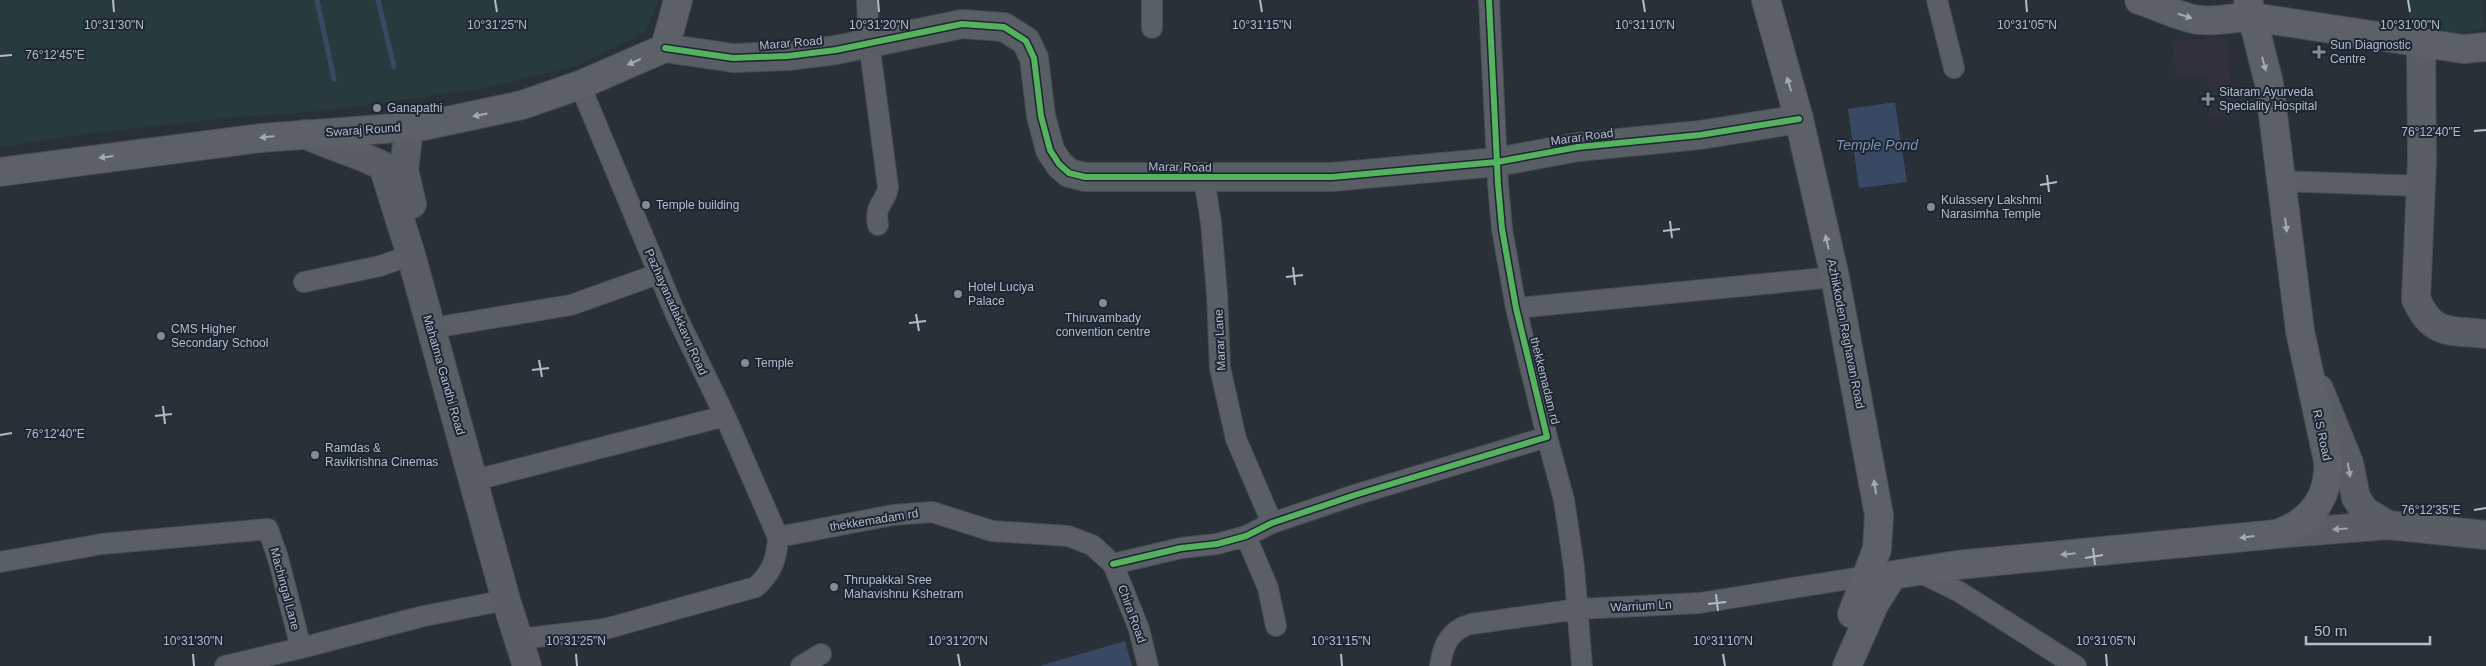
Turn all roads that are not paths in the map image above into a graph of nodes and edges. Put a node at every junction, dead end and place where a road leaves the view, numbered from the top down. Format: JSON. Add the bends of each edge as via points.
{"nodes":[{"id":1,"x":678,"y":0,"type":"edge"},
{"id":2,"x":868,"y":0,"type":"edge"},
{"id":3,"x":1152,"y":0,"type":"edge"},
{"id":4,"x":1488,"y":0,"type":"edge"},
{"id":5,"x":1766,"y":0,"type":"edge"},
{"id":6,"x":1937,"y":0,"type":"edge"},
{"id":7,"x":2140,"y":0,"type":"edge"},
{"id":8,"x":2252,"y":6,"type":"edge"},
{"id":9,"x":1152,"y":28,"type":"dead end"},
{"id":10,"x":869,"y":42,"type":"junction"},
{"id":11,"x":2420,"y":42,"type":"junction"},
{"id":12,"x":2486,"y":47,"type":"edge"},
{"id":13,"x":665,"y":48,"type":"junction"},
{"id":14,"x":1954,"y":68,"type":"dead end"},
{"id":15,"x":580,"y":85,"type":"junction"},
{"id":16,"x":1799,"y":119,"type":"junction"},
{"id":17,"x":409,"y":127,"type":"junction"},
{"id":18,"x":304,"y":134,"type":"junction"},
{"id":19,"x":1497,"y":162,"type":"junction"},
{"id":20,"x":0,"y":172,"type":"edge"},
{"id":21,"x":1204,"y":179,"type":"junction"},
{"id":22,"x":2281,"y":181,"type":"junction"},
{"id":23,"x":2421,"y":186,"type":"junction"},
{"id":24,"x":878,"y":226,"type":"dead end"},
{"id":25,"x":411,"y":255,"type":"junction"},
{"id":26,"x":658,"y":274,"type":"junction"},
{"id":27,"x":1835,"y":277,"type":"junction"},
{"id":28,"x":304,"y":282,"type":"dead end"},
{"id":29,"x":1516,"y":308,"type":"junction"},
{"id":30,"x":445,"y":326,"type":"junction"},
{"id":31,"x":2486,"y":334,"type":"edge"},
{"id":32,"x":2306,"y":360,"type":"junction"},
{"id":33,"x":725,"y":416,"type":"junction"},
{"id":34,"x":1547,"y":437,"type":"junction"},
{"id":35,"x":487,"y":478,"type":"junction"},
{"id":36,"x":1880,"y":515,"type":"junction"},
{"id":37,"x":1272,"y":523,"type":"junction"},
{"id":38,"x":2388,"y":525,"type":"junction"},
{"id":39,"x":2277,"y":534,"type":"junction"},
{"id":40,"x":2486,"y":535,"type":"edge"},
{"id":41,"x":778,"y":536,"type":"junction"},
{"id":42,"x":1246,"y":536,"type":"junction"},
{"id":43,"x":0,"y":562,"type":"edge"},
{"id":44,"x":1113,"y":564,"type":"junction"},
{"id":45,"x":1894,"y":574,"type":"junction"},
{"id":46,"x":506,"y":600,"type":"junction"},
{"id":47,"x":1578,"y":609,"type":"junction"},
{"id":48,"x":1276,"y":626,"type":"dead end"},
{"id":49,"x":527,"y":638,"type":"junction"},
{"id":50,"x":301,"y":648,"type":"junction"},
{"id":51,"x":820,"y":654,"type":"dead end"},
{"id":52,"x":1442,"y":662,"type":"edge"},
{"id":53,"x":225,"y":666,"type":"edge"},
{"id":54,"x":527,"y":666,"type":"edge"},
{"id":55,"x":544,"y":666,"type":"edge"},
{"id":56,"x":801,"y":666,"type":"edge"},
{"id":57,"x":1148,"y":666,"type":"edge"},
{"id":58,"x":1582,"y":666,"type":"edge"},
{"id":59,"x":1829,"y":666,"type":"edge"},
{"id":60,"x":1847,"y":666,"type":"edge"},
{"id":61,"x":2076,"y":666,"type":"edge"}],
"edges":[{"from":1,"to":13,"type":"main road"},
{"from":2,"to":10,"type":"street"},
{"from":3,"to":9,"type":"street"},
{"from":4,"to":19,"type":"street","name":"thekkemadam rd"},
{"from":16,"to":5,"type":"main road","name":"Azhikkoden Raghavan Road","one_way":true},
{"from":6,"to":14,"type":"street"},
{"from":7,"to":8,"type":"main road","one_way":true,"via":[[2198,20],[2218,21]]},
{"from":8,"to":11,"type":"main road"},
{"from":8,"to":22,"type":"main road","name":"R.S Road","one_way":true,"via":[[2269,83]]},
{"from":10,"to":13,"type":"street","name":"Marar Road","via":[[788,56],[733,58]]},
{"from":10,"to":21,"type":"street","name":"Marar Road","via":[[962,24],[1004,27],[1026,41],[1034,58],[1041,116],[1050,150],[1070,173],[1085,177]]},
{"from":10,"to":24,"type":"street","via":[[888,187],[878,205]]},
{"from":11,"to":12,"type":"main road","via":[[2463,49]]},
{"from":11,"to":23,"type":"street"},
{"from":13,"to":15,"type":"main road","name":"Swaraj Round","one_way":true},
{"from":15,"to":17,"type":"main road","name":"Swaraj Round","one_way":true,"via":[[489,113]]},
{"from":15,"to":26,"type":"street","name":"Pazhayanadakkavu Road"},
{"from":16,"to":19,"type":"street","name":"Marar Road","via":[[1700,136],[1578,147]]},
{"from":27,"to":16,"type":"main road","name":"Azhikkoden Raghavan Road","one_way":true},
{"from":17,"to":18,"type":"main road","name":"Swaraj Round"},
{"from":17,"to":30,"type":"street","name":"Mahatma Gandhi Road","via":[[404,170]]},
{"from":18,"to":20,"type":"main road","name":"Swaraj Round","one_way":true},
{"from":18,"to":25,"type":"street","name":"Mahatma Gandhi Road","via":[[357,152],[383,166]]},
{"from":19,"to":21,"type":"street","name":"Marar Road","via":[[1332,177]]},
{"from":19,"to":29,"type":"street","name":"thekkemadam rd","via":[[1502,229]]},
{"from":21,"to":37,"type":"street","name":"Marar Lane","via":[[1211,222],[1220,368],[1236,439]]},
{"from":22,"to":23,"type":"street"},
{"from":22,"to":32,"type":"main road","name":"R.S Road","one_way":true},
{"from":23,"to":31,"type":"street","via":[[2416,299],[2432,324],[2443,329]]},
{"from":25,"to":28,"type":"street","via":[[380,266]]},
{"from":25,"to":46,"type":"street","name":"Mahatma Gandhi Road"},
{"from":26,"to":30,"type":"street","via":[[571,306]]},
{"from":26,"to":33,"type":"street","name":"Pazhayanadakkavu Road"},
{"from":27,"to":29,"type":"street"},
{"from":36,"to":27,"type":"main road","name":"Azhikkoden Raghavan Road","one_way":true},
{"from":29,"to":34,"type":"street","name":"thekkemadam rd"},
{"from":30,"to":35,"type":"street","name":"Mahatma Gandhi Road"},
{"from":32,"to":38,"type":"street","one_way":true,"via":[[2338,433],[2356,498],[2365,511]]},
{"from":32,"to":39,"type":"main road","name":"R.S Road","via":[[2326,452],[2328,478],[2313,512],[2297,525]]},
{"from":33,"to":35,"type":"street"},
{"from":33,"to":41,"type":"street","name":"Pazhayanadakkavu Road"},
{"from":34,"to":37,"type":"street","name":"thekkemadam rd"},
{"from":34,"to":47,"type":"street","via":[[1564,500]]},
{"from":35,"to":49,"type":"street","name":"Mahatma Gandhi Road"},
{"from":36,"to":45,"type":"main road","via":[[1887,546],[1898,562]]},
{"from":36,"to":45,"type":"main road","name":"Azhikkoden Raghavan Road","via":[[1877,549]]},
{"from":37,"to":42,"type":"street","name":"thekkemadam rd"},
{"from":38,"to":39,"type":"street","one_way":true},
{"from":38,"to":40,"type":"street"},
{"from":39,"to":45,"type":"main road","name":"R.S Road","one_way":true},
{"from":41,"to":44,"type":"street","name":"thekkemadam rd","via":[[893,515],[932,512],[992,531],[1068,536],[1092,545]]},
{"from":41,"to":49,"type":"street","via":[[778,555],[770,574],[756,587],[605,629]]},
{"from":42,"to":44,"type":"street","name":"thekkemadam rd"},
{"from":42,"to":48,"type":"street","via":[[1268,588]]},
{"from":43,"to":50,"type":"street","name":"Machingal Lane","via":[[111,543],[268,529]]},
{"from":44,"to":57,"type":"street","name":"Chira Road","via":[[1139,628]]},
{"from":45,"to":47,"type":"street","name":"Warrium Ln","via":[[1700,603]]},
{"from":45,"to":59,"type":"main road","name":"Azhikkoden Raghavan Road"},
{"from":45,"to":60,"type":"main road","via":[[1874,603]]},
{"from":45,"to":61,"type":"street","via":[[1958,591]]},
{"from":46,"to":49,"type":"street","name":"Mahatma Gandhi Road"},
{"from":46,"to":50,"type":"street","name":"Machingal Lane","via":[[424,616]]},
{"from":47,"to":52,"type":"street","name":"Warrium Ln","via":[[1458,628],[1449,636]]},
{"from":47,"to":58,"type":"street"},
{"from":49,"to":54,"type":"street","name":"Mahatma Gandhi Road"},
{"from":49,"to":55,"type":"street","name":"Mahatma Gandhi Road"},
{"from":50,"to":53,"type":"street"},
{"from":51,"to":56,"type":"street"}]}
